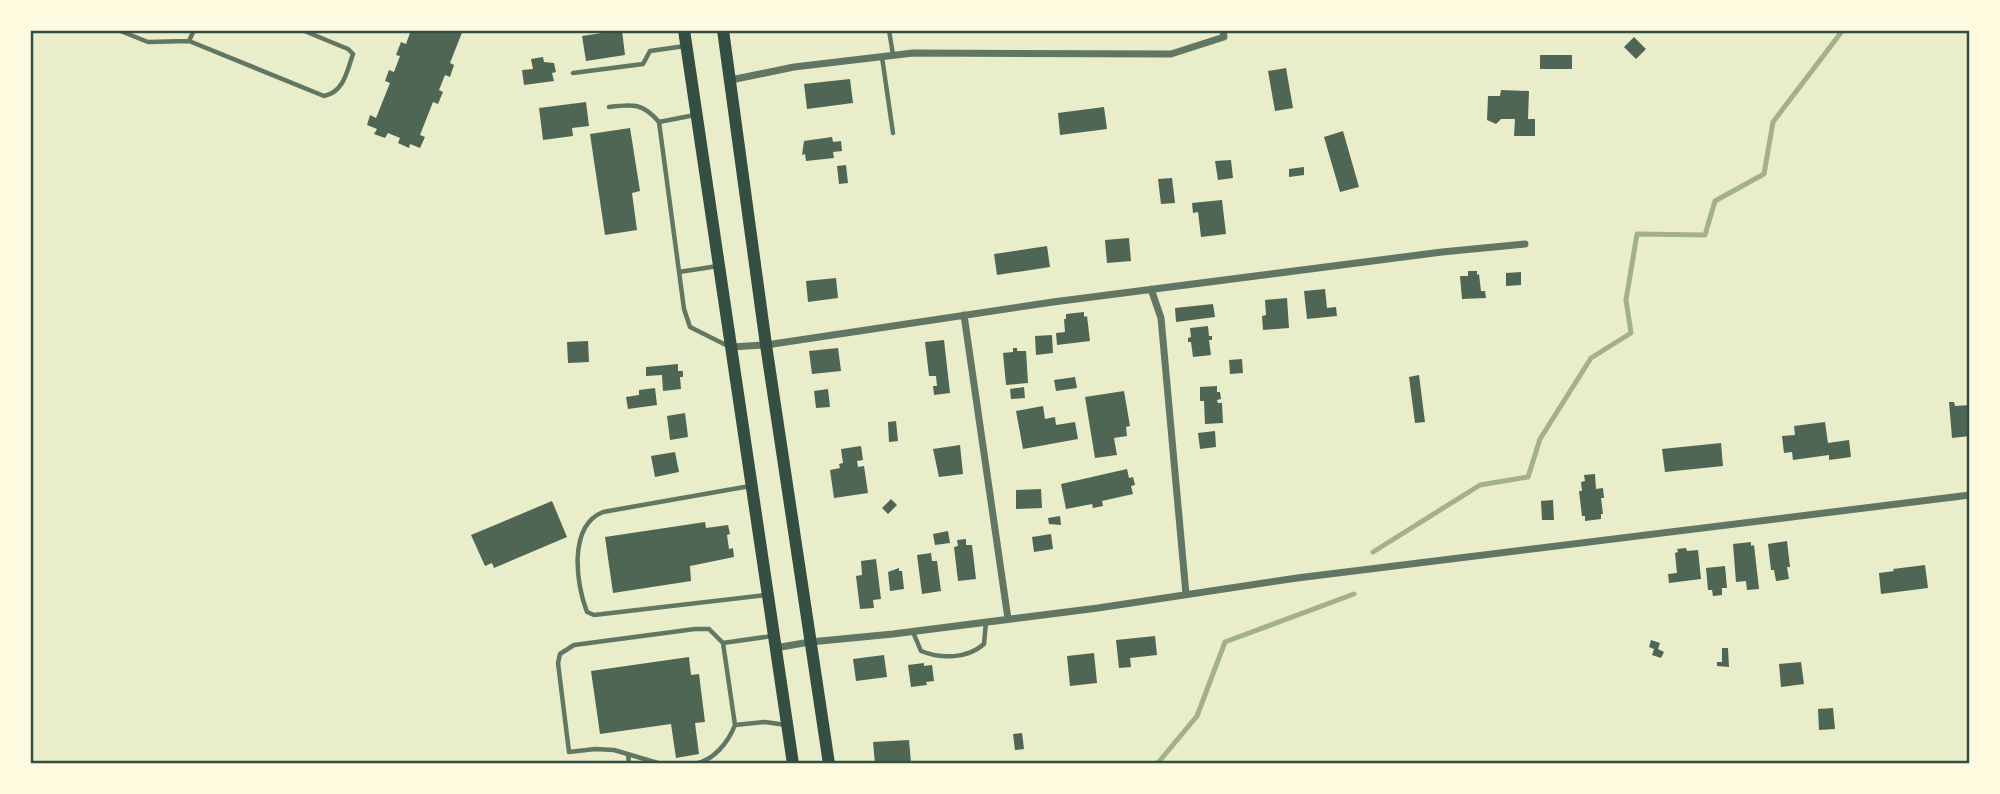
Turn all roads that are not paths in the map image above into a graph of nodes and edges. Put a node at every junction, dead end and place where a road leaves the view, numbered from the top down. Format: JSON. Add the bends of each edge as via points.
{"nodes":[{"id":1,"x":118,"y":30,"type":"edge"},
{"id":2,"x":194,"y":30,"type":"edge"},
{"id":3,"x":302,"y":30,"type":"edge"},
{"id":4,"x":684,"y":30,"type":"edge"},
{"id":5,"x":723,"y":30,"type":"edge"},
{"id":6,"x":889,"y":30,"type":"edge"},
{"id":7,"x":1223,"y":30,"type":"edge"},
{"id":8,"x":189,"y":41,"type":"junction"},
{"id":9,"x":686,"y":46,"type":"junction"},
{"id":10,"x":893,"y":55,"type":"junction"},
{"id":11,"x":883,"y":57,"type":"junction"},
{"id":12,"x":573,"y":73,"type":"dead end"},
{"id":13,"x":731,"y":80,"type":"junction"},
{"id":14,"x":609,"y":107,"type":"dead end"},
{"id":15,"x":696,"y":115,"type":"junction"},
{"id":16,"x":659,"y":122,"type":"junction"},
{"id":17,"x":893,"y":133,"type":"dead end"},
{"id":18,"x":1525,"y":244,"type":"dead end"},
{"id":19,"x":718,"y":266,"type":"junction"},
{"id":20,"x":679,"y":272,"type":"junction"},
{"id":21,"x":1151,"y":289,"type":"junction"},
{"id":22,"x":964,"y":315,"type":"junction"},
{"id":23,"x":766,"y":345,"type":"junction"},
{"id":24,"x":730,"y":347,"type":"junction"},
{"id":25,"x":751,"y":485,"type":"junction"},
{"id":26,"x":1970,"y":495,"type":"edge"},
{"id":27,"x":1186,"y":594,"type":"junction"},
{"id":28,"x":767,"y":595,"type":"junction"},
{"id":29,"x":1008,"y":619,"type":"junction"},
{"id":30,"x":986,"y":622,"type":"junction"},
{"id":31,"x":913,"y":631,"type":"junction"},
{"id":32,"x":774,"y":642,"type":"junction"},
{"id":33,"x":810,"y":642,"type":"junction"},
{"id":34,"x":723,"y":643,"type":"junction"},
{"id":35,"x":787,"y":725,"type":"junction"},
{"id":36,"x":735,"y":726,"type":"junction"},
{"id":37,"x":628,"y":754,"type":"junction"},
{"id":38,"x":629,"y":764,"type":"edge"},
{"id":39,"x":661,"y":764,"type":"edge"},
{"id":40,"x":694,"y":764,"type":"edge"},
{"id":41,"x":793,"y":764,"type":"edge"},
{"id":42,"x":829,"y":764,"type":"edge"}],
"edges":[{"from":1,"to":8,"type":"lane","via":[[148,42]]},
{"from":2,"to":8,"type":"lane"},
{"from":3,"to":8,"type":"lane","via":[[353,54],[334,94],[324,96]]},
{"from":4,"to":9,"type":"main road"},
{"from":5,"to":13,"type":"main road"},
{"from":6,"to":10,"type":"lane"},
{"from":7,"to":10,"type":"street","via":[[1224,37],[1171,54]]},
{"from":9,"to":12,"type":"lane","via":[[650,51],[643,64]]},
{"from":9,"to":15,"type":"main road"},
{"from":10,"to":11,"type":"street"},
{"from":11,"to":13,"type":"street"},
{"from":11,"to":17,"type":"lane"},
{"from":13,"to":23,"type":"main road"},
{"from":14,"to":16,"type":"lane","via":[[628,104],[648,109]]},
{"from":15,"to":16,"type":"lane"},
{"from":15,"to":19,"type":"main road"},
{"from":16,"to":20,"type":"lane"},
{"from":18,"to":21,"type":"street"},
{"from":19,"to":20,"type":"lane"},
{"from":19,"to":24,"type":"main road"},
{"from":20,"to":24,"type":"lane","via":[[690,327]]},
{"from":21,"to":22,"type":"street"},
{"from":21,"to":27,"type":"street","via":[[1161,318]]},
{"from":22,"to":23,"type":"street"},
{"from":22,"to":29,"type":"street"},
{"from":23,"to":24,"type":"street"},
{"from":23,"to":33,"type":"main road"},
{"from":24,"to":25,"type":"main road"},
{"from":25,"to":28,"type":"main road"},
{"from":25,"to":28,"type":"lane","via":[[593,516],[579,547],[582,600],[587,612],[601,614]]},
{"from":26,"to":27,"type":"street"},
{"from":27,"to":29,"type":"street"},
{"from":28,"to":32,"type":"main road"},
{"from":29,"to":30,"type":"street"},
{"from":30,"to":31,"type":"street"},
{"from":30,"to":31,"type":"lane","via":[[984,644],[958,656],[936,657],[921,651]]},
{"from":31,"to":33,"type":"street"},
{"from":32,"to":33,"type":"street"},
{"from":32,"to":34,"type":"lane"},
{"from":32,"to":35,"type":"main road"},
{"from":33,"to":42,"type":"main road"},
{"from":34,"to":36,"type":"lane"},
{"from":34,"to":37,"type":"lane","via":[[709,629],[695,629],[574,645],[560,654],[569,752],[595,749]]},
{"from":35,"to":36,"type":"lane"},
{"from":35,"to":41,"type":"main road"},
{"from":36,"to":40,"type":"lane","via":[[722,747]]},
{"from":37,"to":38,"type":"lane"},
{"from":37,"to":39,"type":"lane"}]}
